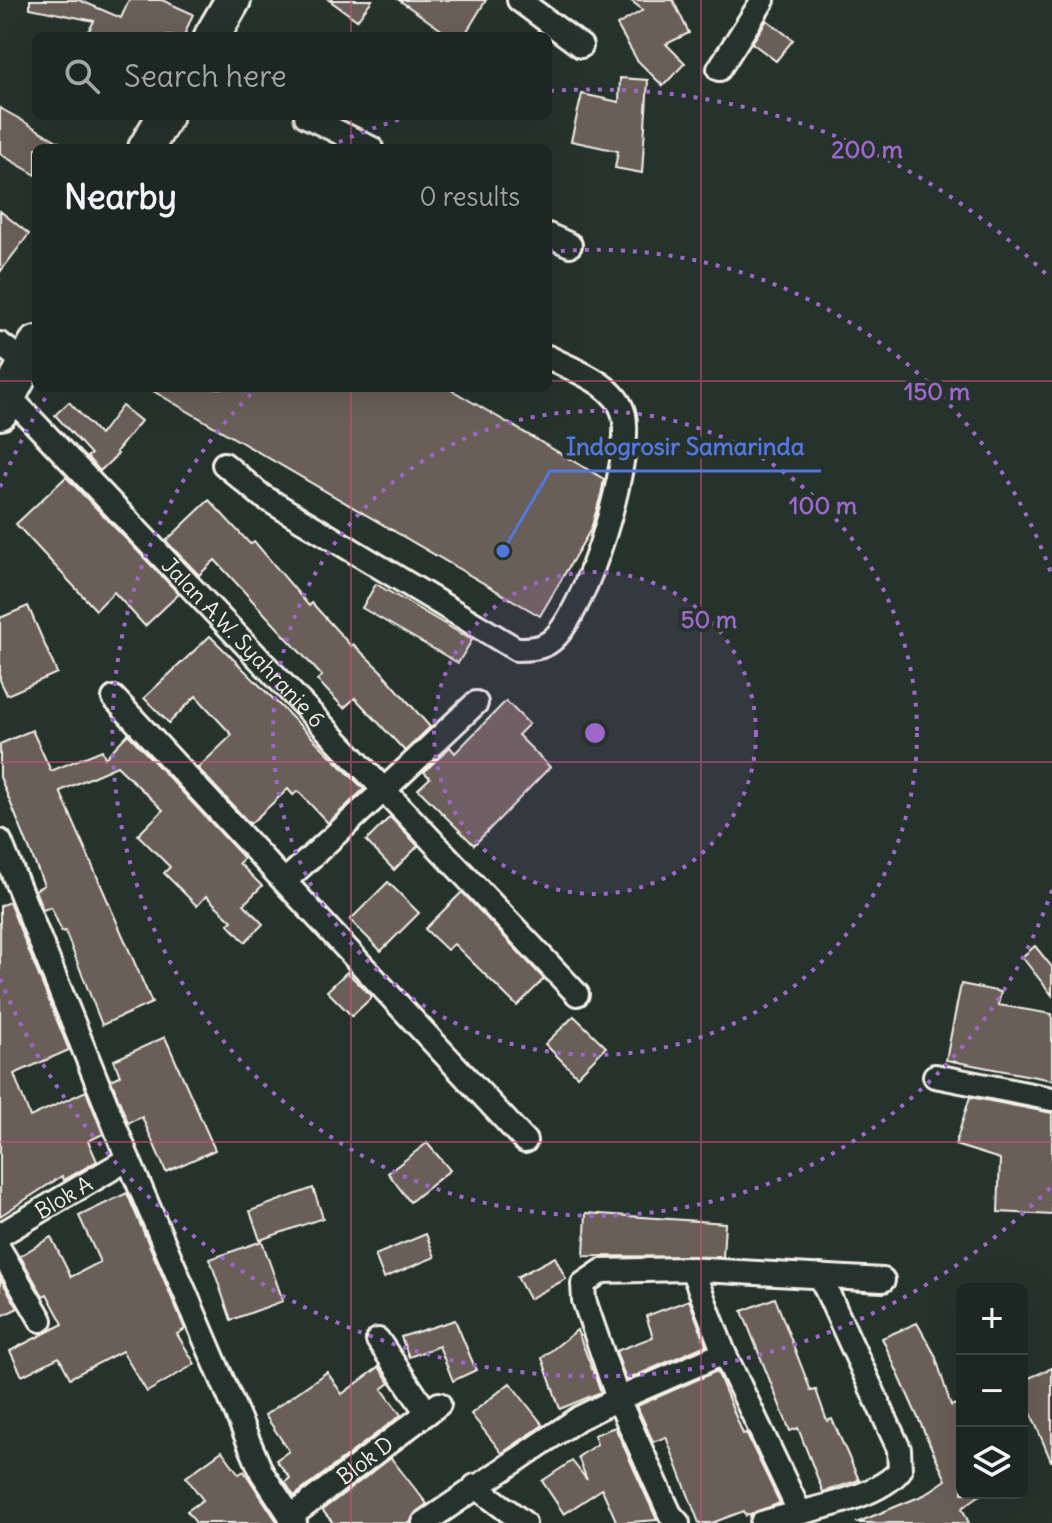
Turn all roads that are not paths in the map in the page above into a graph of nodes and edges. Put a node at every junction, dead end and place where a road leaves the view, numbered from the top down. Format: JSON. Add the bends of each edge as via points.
{"nodes":[{"id":1,"x":233,"y":0,"type":"edge"},
{"id":2,"x":519,"y":0,"type":"edge"},
{"id":3,"x":763,"y":0,"type":"edge"},
{"id":4,"x":214,"y":32,"type":"edge"},
{"id":5,"x":581,"y":46,"type":"dead end"},
{"id":6,"x":719,"y":69,"type":"dead end"},
{"id":7,"x":163,"y":120,"type":"edge"},
{"id":8,"x":314,"y":120,"type":"edge"},
{"id":9,"x":148,"y":144,"type":"edge"},
{"id":10,"x":363,"y":144,"type":"edge"},
{"id":11,"x":552,"y":237,"type":"edge"},
{"id":12,"x":570,"y":245,"type":"dead end"},
{"id":13,"x":20,"y":350,"type":"edge"},
{"id":14,"x":552,"y":359,"type":"edge"},
{"id":15,"x":4,"y":404,"type":"edge"},
{"id":16,"x":224,"y":464,"type":"dead end"},
{"id":17,"x":114,"y":698,"type":"dead end"},
{"id":18,"x":476,"y":703,"type":"dead end"},
{"id":19,"x":384,"y":790,"type":"junction"},
{"id":20,"x":0,"y":841,"type":"edge"},
{"id":21,"x":285,"y":881,"type":"junction"},
{"id":22,"x":577,"y":994,"type":"dead end"},
{"id":23,"x":935,"y":1076,"type":"dead end"},
{"id":24,"x":1052,"y":1099,"type":"edge"},
{"id":25,"x":525,"y":1141,"type":"dead end"},
{"id":26,"x":128,"y":1159,"type":"junction"},
{"id":27,"x":0,"y":1235,"type":"edge"},
{"id":28,"x":0,"y":1250,"type":"edge"},
{"id":29,"x":692,"y":1269,"type":"junction"},
{"id":30,"x":820,"y":1276,"type":"junction"},
{"id":31,"x":883,"y":1280,"type":"dead end"},
{"id":32,"x":41,"y":1320,"type":"dead end"},
{"id":33,"x":378,"y":1340,"type":"dead end"},
{"id":34,"x":724,"y":1353,"type":"junction"},
{"id":35,"x":618,"y":1399,"type":"junction"},
{"id":36,"x":475,"y":1486,"type":"junction"},
{"id":37,"x":799,"y":1511,"type":"junction"},
{"id":38,"x":292,"y":1520,"type":"edge"},
{"id":39,"x":424,"y":1523,"type":"edge"},
{"id":40,"x":524,"y":1523,"type":"edge"},
{"id":41,"x":678,"y":1523,"type":"edge"},
{"id":42,"x":762,"y":1523,"type":"edge"}],
"edges":[{"from":1,"to":4,"type":"highway"},
{"from":2,"to":5,"type":"street"},
{"from":3,"to":6,"type":"street"},
{"from":7,"to":9,"type":"highway"},
{"from":8,"to":10,"type":"street"},
{"from":11,"to":12,"type":"street"},
{"from":13,"to":15,"type":"highway"},
{"from":14,"to":16,"type":"street","via":[[608,389],[617,401],[624,416],[621,476],[605,533],[571,613],[551,640],[532,650],[516,649],[462,617],[262,496]]},
{"from":15,"to":19,"type":"street","name":"Jalan A.W. Syahranie 6"},
{"from":17,"to":21,"type":"street"},
{"from":18,"to":19,"type":"street"},
{"from":19,"to":21,"type":"street"},
{"from":19,"to":22,"type":"street","name":"Jalan A.W. Syahranie 6"},
{"from":20,"to":26,"type":"street"},
{"from":21,"to":25,"type":"street"},
{"from":23,"to":24,"type":"street"},
{"from":26,"to":27,"type":"street","name":"Blok A"},
{"from":26,"to":38,"type":"street","via":[[262,1473]]},
{"from":28,"to":32,"type":"street"},
{"from":29,"to":30,"type":"street"},
{"from":29,"to":34,"type":"street"},
{"from":29,"to":35,"type":"street","via":[[602,1271],[583,1284]]},
{"from":30,"to":31,"type":"street"},
{"from":30,"to":37,"type":"street","via":[[899,1449],[900,1470],[892,1480],[852,1497]]},
{"from":33,"to":38,"type":"street","name":"Blok D","via":[[433,1408]]},
{"from":34,"to":35,"type":"street"},
{"from":34,"to":37,"type":"street"},
{"from":35,"to":36,"type":"street","via":[[579,1418]]},
{"from":35,"to":41,"type":"street"},
{"from":36,"to":39,"type":"street"},
{"from":36,"to":40,"type":"street"},
{"from":37,"to":42,"type":"street"}]}
